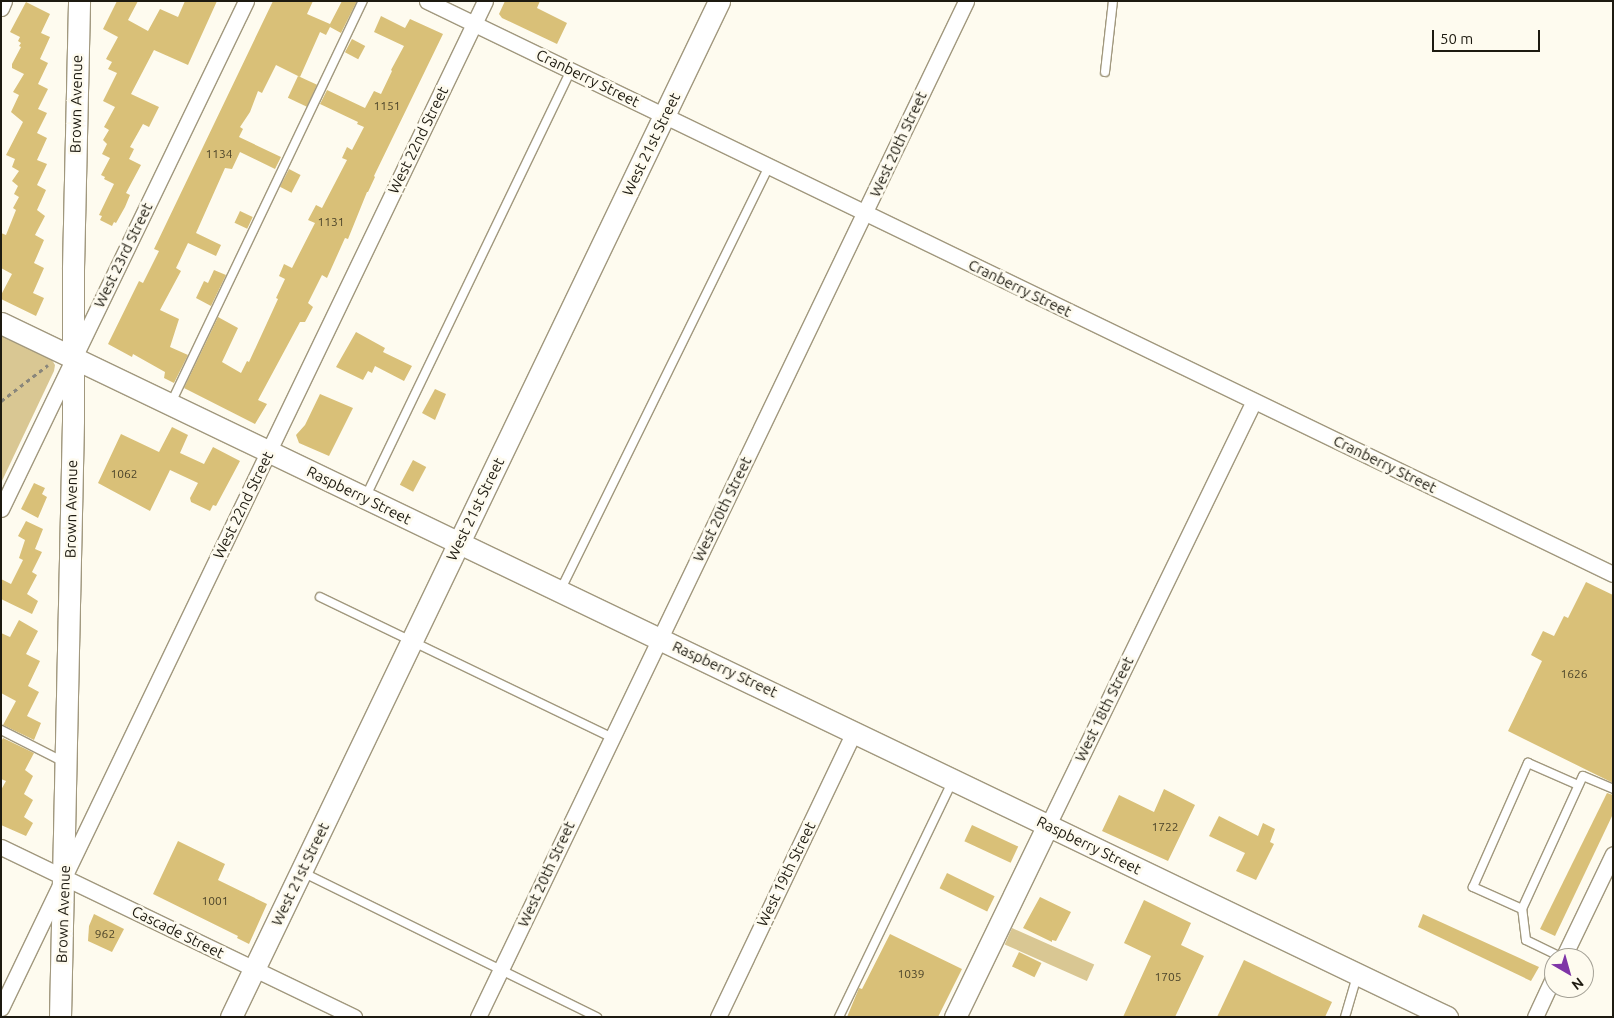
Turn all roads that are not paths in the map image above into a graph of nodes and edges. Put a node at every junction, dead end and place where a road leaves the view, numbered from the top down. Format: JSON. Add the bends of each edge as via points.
{"nodes":[{"id":1,"x":4,"y":1,"type":"edge"},
{"id":2,"x":79,"y":1,"type":"edge"},
{"id":3,"x":246,"y":1,"type":"edge"},
{"id":4,"x":363,"y":1,"type":"edge"},
{"id":5,"x":427,"y":1,"type":"edge"},
{"id":6,"x":485,"y":1,"type":"edge"},
{"id":7,"x":719,"y":1,"type":"edge"},
{"id":8,"x":966,"y":1,"type":"edge"},
{"id":9,"x":1113,"y":1,"type":"edge"},
{"id":10,"x":1,"y":8,"type":"edge"},
{"id":11,"x":474,"y":24,"type":"junction"},
{"id":12,"x":571,"y":70,"type":"junction"},
{"id":13,"x":1105,"y":72,"type":"dead end"},
{"id":14,"x":665,"y":115,"type":"junction"},
{"id":15,"x":769,"y":167,"type":"junction"},
{"id":16,"x":866,"y":212,"type":"junction"},
{"id":17,"x":1,"y":323,"type":"edge"},
{"id":18,"x":74,"y":358,"type":"junction"},
{"id":19,"x":1254,"y":401,"type":"junction"},
{"id":20,"x":170,"y":404,"type":"junction"},
{"id":21,"x":269,"y":451,"type":"junction"},
{"id":22,"x":365,"y":498,"type":"junction"},
{"id":23,"x":1,"y":509,"type":"edge"},
{"id":24,"x":459,"y":542,"type":"junction"},
{"id":25,"x":1613,"y":574,"type":"edge"},
{"id":26,"x":560,"y":591,"type":"junction"},
{"id":27,"x":320,"y":597,"type":"dead end"},
{"id":28,"x":659,"y":638,"type":"junction"},
{"id":29,"x":412,"y":642,"type":"junction"},
{"id":30,"x":1,"y":730,"type":"edge"},
{"id":31,"x":854,"y":732,"type":"junction"},
{"id":32,"x":612,"y":737,"type":"junction"},
{"id":33,"x":66,"y":763,"type":"junction"},
{"id":34,"x":953,"y":779,"type":"junction"},
{"id":35,"x":1578,"y":785,"type":"junction"},
{"id":36,"x":1613,"y":789,"type":"edge"},
{"id":37,"x":1048,"y":825,"type":"junction"},
{"id":38,"x":1,"y":848,"type":"edge"},
{"id":39,"x":1613,"y":854,"type":"edge"},
{"id":40,"x":301,"y":871,"type":"junction"},
{"id":41,"x":64,"y":877,"type":"junction"},
{"id":42,"x":1522,"y":909,"type":"junction"},
{"id":43,"x":1568,"y":948,"type":"edge"},
{"id":44,"x":1544,"y":949,"type":"edge"},
{"id":45,"x":254,"y":969,"type":"junction"},
{"id":46,"x":501,"y":970,"type":"junction"},
{"id":47,"x":1357,"y":974,"type":"junction"},
{"id":48,"x":1544,"y":998,"type":"edge"},
{"id":49,"x":1,"y":1008,"type":"edge"},
{"id":50,"x":60,"y":1017,"type":"edge"},
{"id":51,"x":231,"y":1017,"type":"edge"},
{"id":52,"x":354,"y":1017,"type":"edge"},
{"id":53,"x":478,"y":1017,"type":"edge"},
{"id":54,"x":596,"y":1017,"type":"edge"},
{"id":55,"x":718,"y":1017,"type":"edge"},
{"id":56,"x":839,"y":1017,"type":"edge"},
{"id":57,"x":955,"y":1017,"type":"edge"},
{"id":58,"x":1345,"y":1017,"type":"edge"},
{"id":59,"x":1447,"y":1017,"type":"edge"},
{"id":60,"x":1535,"y":1017,"type":"edge"}],
"edges":[{"from":1,"to":10,"type":"street"},
{"from":2,"to":18,"type":"street","name":"Brown Avenue"},
{"from":3,"to":18,"type":"street","name":"West 23rd Street"},
{"from":4,"to":20,"type":"lane"},
{"from":5,"to":11,"type":"street","name":"Cranberry Street"},
{"from":6,"to":11,"type":"street","name":"West 22nd Street"},
{"from":7,"to":14,"type":"street","name":"West 21st Street"},
{"from":8,"to":16,"type":"street","name":"West 20th Street"},
{"from":9,"to":13,"type":"lane"},
{"from":11,"to":12,"type":"street","name":"Cranberry Street"},
{"from":11,"to":21,"type":"street","name":"West 22nd Street"},
{"from":12,"to":14,"type":"street","name":"Cranberry Street"},
{"from":12,"to":22,"type":"lane"},
{"from":14,"to":15,"type":"street","name":"Cranberry Street"},
{"from":14,"to":24,"type":"street","name":"West 21st Street"},
{"from":15,"to":16,"type":"street","name":"Cranberry Street"},
{"from":15,"to":26,"type":"lane"},
{"from":16,"to":19,"type":"street","name":"Cranberry Street"},
{"from":16,"to":28,"type":"street","name":"West 20th Street"},
{"from":17,"to":18,"type":"street","name":"Raspberry Street"},
{"from":18,"to":20,"type":"street","name":"Raspberry Street"},
{"from":18,"to":23,"type":"street","name":"West 23rd Street"},
{"from":18,"to":33,"type":"street","name":"Brown Avenue"},
{"from":19,"to":25,"type":"street","name":"Cranberry Street"},
{"from":19,"to":37,"type":"street","name":"West 18th Street"},
{"from":20,"to":21,"type":"street","name":"Raspberry Street"},
{"from":21,"to":22,"type":"street","name":"Raspberry Street"},
{"from":21,"to":41,"type":"street","name":"West 22nd Street"},
{"from":22,"to":24,"type":"street","name":"Raspberry Street"},
{"from":24,"to":26,"type":"street","name":"Raspberry Street"},
{"from":24,"to":29,"type":"street","name":"West 21st Street"},
{"from":26,"to":28,"type":"street","name":"Raspberry Street"},
{"from":27,"to":29,"type":"lane"},
{"from":28,"to":31,"type":"street","name":"Raspberry Street"},
{"from":28,"to":32,"type":"street","name":"West 20th Street"},
{"from":29,"to":32,"type":"lane"},
{"from":29,"to":40,"type":"street","name":"West 21st Street"},
{"from":30,"to":33,"type":"lane"},
{"from":31,"to":34,"type":"street","name":"Raspberry Street"},
{"from":31,"to":55,"type":"street","name":"West 19th Street"},
{"from":32,"to":46,"type":"street","name":"West 20th Street"},
{"from":33,"to":41,"type":"street","name":"Brown Avenue"},
{"from":34,"to":37,"type":"street","name":"Raspberry Street"},
{"from":34,"to":56,"type":"lane"},
{"from":35,"to":36,"type":"lane","via":[[1583,776]]},
{"from":35,"to":42,"type":"lane"},
{"from":35,"to":42,"type":"lane","via":[[1528,762],[1473,886]]},
{"from":37,"to":47,"type":"street","name":"Raspberry Street"},
{"from":37,"to":57,"type":"street","name":"West 18th Street"},
{"from":38,"to":41,"type":"street","name":"Cascade Street"},
{"from":39,"to":43,"type":"street"},
{"from":40,"to":45,"type":"street","name":"West 21st Street"},
{"from":40,"to":46,"type":"lane"},
{"from":41,"to":45,"type":"street","name":"Cascade Street"},
{"from":41,"to":49,"type":"street","name":"West 22nd Street"},
{"from":41,"to":50,"type":"street","name":"Brown Avenue"},
{"from":42,"to":44,"type":"lane","via":[[1526,940]]},
{"from":45,"to":51,"type":"street","name":"West 21st Street"},
{"from":45,"to":52,"type":"street","name":"Cascade Street"},
{"from":46,"to":53,"type":"street","name":"West 20th Street"},
{"from":46,"to":54,"type":"lane"},
{"from":47,"to":58,"type":"lane"},
{"from":47,"to":59,"type":"street","name":"Raspberry Street"},
{"from":48,"to":60,"type":"street"}]}
